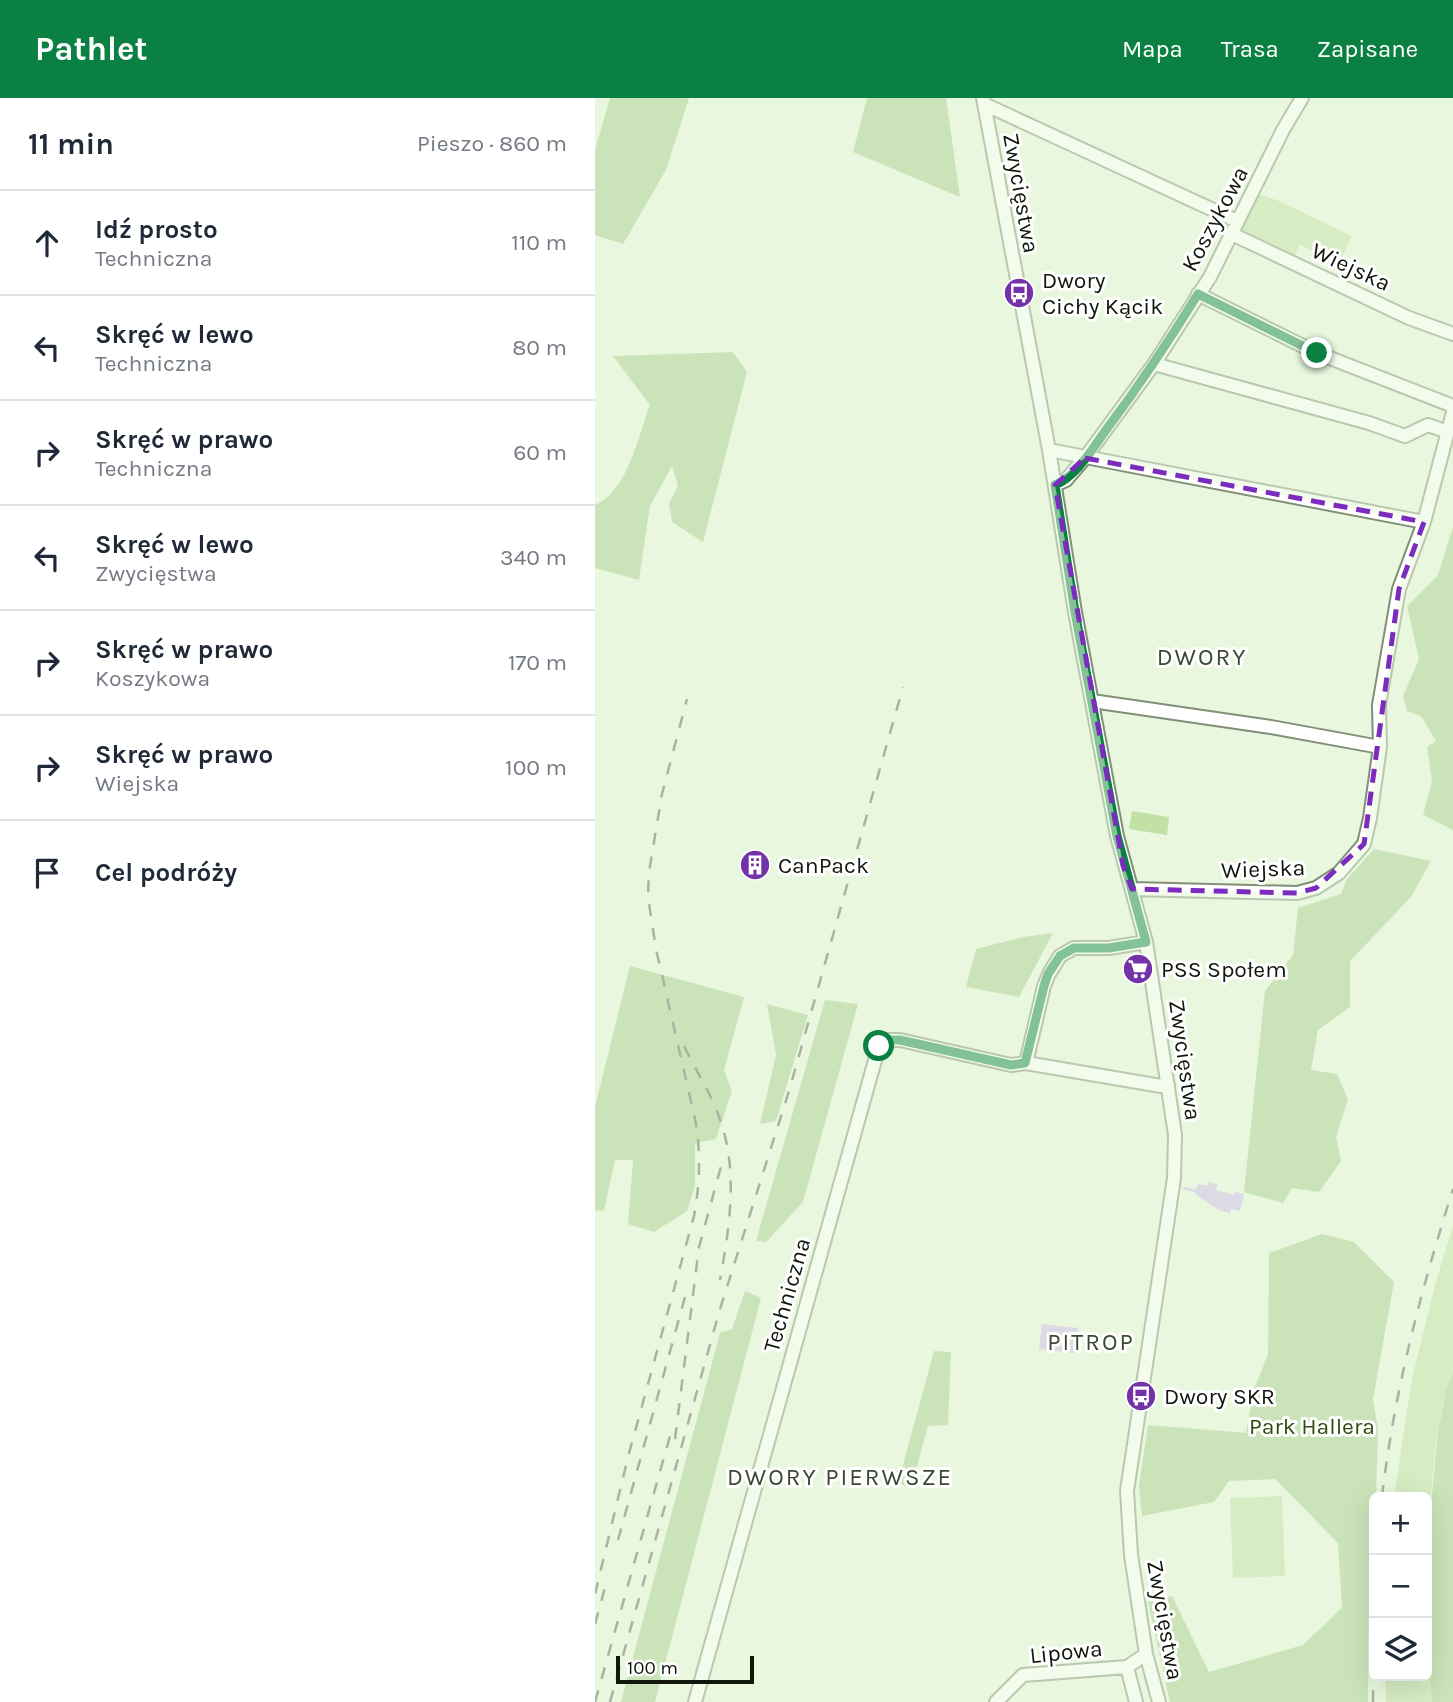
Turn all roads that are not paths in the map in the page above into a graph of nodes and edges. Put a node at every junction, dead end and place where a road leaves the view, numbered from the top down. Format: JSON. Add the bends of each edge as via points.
{"nodes":[{"id":1,"x":1302,"y":98,"type":"edge"},
{"id":2,"x":983,"y":101,"type":"edge"},
{"id":3,"x":1237,"y":221,"type":"junction"},
{"id":4,"x":1232,"y":234,"type":"junction"},
{"id":5,"x":1198,"y":294,"type":"junction"},
{"id":6,"x":1453,"y":334,"type":"edge"},
{"id":7,"x":1154,"y":365,"type":"junction"},
{"id":8,"x":1453,"y":406,"type":"edge"},
{"id":9,"x":1453,"y":412,"type":"edge"},
{"id":10,"x":1448,"y":432,"type":"junction"},
{"id":11,"x":1049,"y":450,"type":"junction"},
{"id":12,"x":1085,"y":458,"type":"junction"},
{"id":13,"x":1055,"y":485,"type":"junction"},
{"id":14,"x":1424,"y":522,"type":"junction"},
{"id":15,"x":1092,"y":701,"type":"junction"},
{"id":16,"x":1380,"y":747,"type":"junction"},
{"id":17,"x":1132,"y":889,"type":"junction"},
{"id":18,"x":1146,"y":942,"type":"junction"},
{"id":19,"x":1025,"y":1063,"type":"junction"},
{"id":20,"x":1168,"y":1085,"type":"junction"},
{"id":21,"x":1146,"y":1654,"type":"junction"},
{"id":22,"x":1127,"y":1667,"type":"junction"},
{"id":23,"x":695,"y":1702,"type":"edge"},
{"id":24,"x":996,"y":1702,"type":"edge"},
{"id":25,"x":1136,"y":1702,"type":"edge"},
{"id":26,"x":1159,"y":1702,"type":"edge"}],
"edges":[{"from":1,"to":3,"type":"street","name":"Koszykowa"},
{"from":2,"to":3,"type":"street"},
{"from":2,"to":11,"type":"street","name":"Zwycięstwa"},
{"from":3,"to":4,"type":"street","name":"Koszykowa"},
{"from":4,"to":5,"type":"street","name":"Koszykowa"},
{"from":4,"to":6,"type":"street","name":"Wiejska","via":[[1409,318]]},
{"from":5,"to":7,"type":"street","name":"Koszykowa"},
{"from":5,"to":8,"type":"street","via":[[1317,353]]},
{"from":7,"to":10,"type":"street","via":[[1405,436],[1427,425]]},
{"from":7,"to":12,"type":"street","name":"Koszykowa"},
{"from":9,"to":10,"type":"street","name":"Wiejska"},
{"from":10,"to":14,"type":"street","name":"Wiejska"},
{"from":11,"to":12,"type":"street"},
{"from":11,"to":13,"type":"street","name":"Zwycięstwa"},
{"from":12,"to":13,"type":"street","name":"Koszykowa","via":[[1066,480]]},
{"from":12,"to":14,"type":"street"},
{"from":13,"to":15,"type":"street","name":"Zwycięstwa"},
{"from":14,"to":16,"type":"street","name":"Wiejska","via":[[1399,589],[1379,705]]},
{"from":15,"to":16,"type":"street"},
{"from":15,"to":17,"type":"street","name":"Zwycięstwa","via":[[1117,836]]},
{"from":16,"to":17,"type":"street","name":"Wiejska","via":[[1364,844],[1339,873],[1316,888],[1297,893]]},
{"from":17,"to":18,"type":"street","name":"Zwycięstwa"},
{"from":18,"to":19,"type":"street","via":[[1074,948],[1060,956],[1044,986]]},
{"from":18,"to":20,"type":"street","name":"Zwycięstwa"},
{"from":19,"to":20,"type":"street","name":"Techniczna"},
{"from":19,"to":23,"type":"street","name":"Techniczna","via":[[1011,1065],[900,1040],[887,1040],[879,1046]]},
{"from":20,"to":21,"type":"street","name":"Zwycięstwa","via":[[1175,1135],[1174,1178],[1127,1491]]},
{"from":21,"to":22,"type":"street","name":"Lipowa"},
{"from":21,"to":26,"type":"street","name":"Zwycięstwa"},
{"from":22,"to":24,"type":"street","name":"Lipowa","via":[[1023,1675]]},
{"from":22,"to":25,"type":"street"}]}
